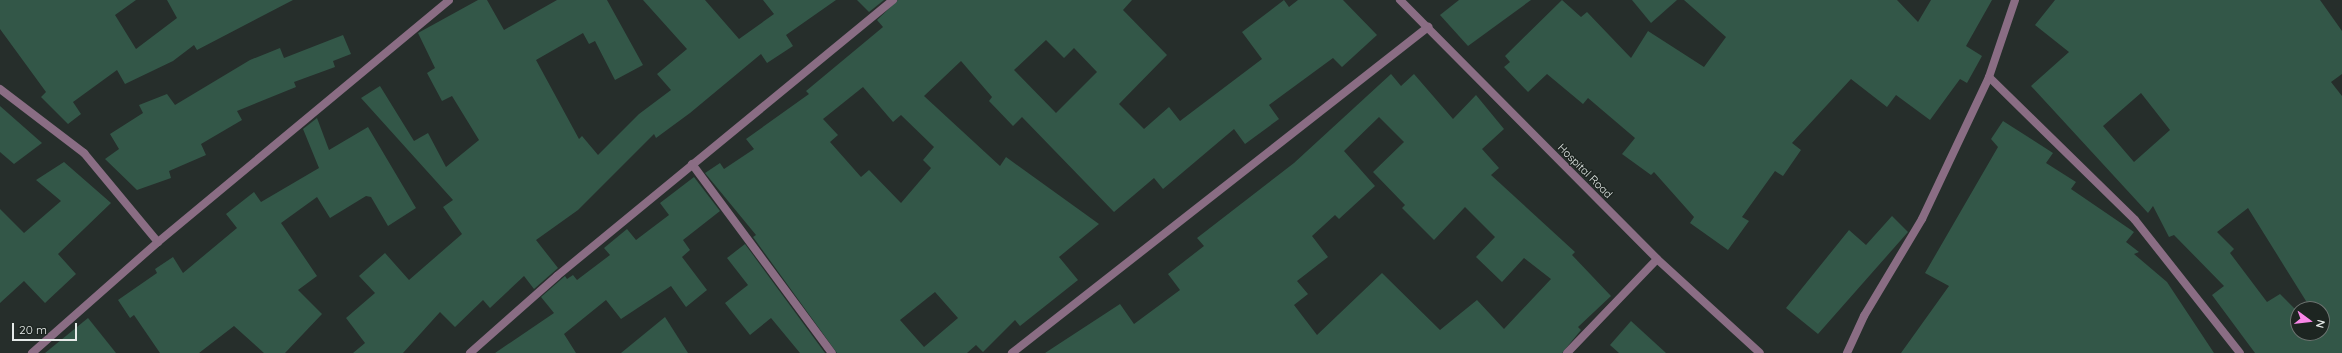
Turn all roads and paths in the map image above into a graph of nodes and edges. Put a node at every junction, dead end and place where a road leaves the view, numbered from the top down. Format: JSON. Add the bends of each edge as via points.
{"nodes":[{"id":1,"x":449,"y":0,"type":"edge"},
{"id":2,"x":893,"y":0,"type":"edge"},
{"id":3,"x":1400,"y":0,"type":"edge"},
{"id":4,"x":2015,"y":0,"type":"edge"},
{"id":5,"x":1428,"y":27,"type":"junction"},
{"id":6,"x":1989,"y":77,"type":"junction"},
{"id":7,"x":0,"y":89,"type":"edge"},
{"id":8,"x":692,"y":164,"type":"junction"},
{"id":9,"x":158,"y":242,"type":"junction"},
{"id":10,"x":1656,"y":259,"type":"junction"},
{"id":11,"x":32,"y":353,"type":"edge"},
{"id":12,"x":470,"y":353,"type":"edge"},
{"id":13,"x":832,"y":353,"type":"edge"},
{"id":14,"x":1012,"y":353,"type":"edge"},
{"id":15,"x":1567,"y":353,"type":"edge"},
{"id":16,"x":1760,"y":353,"type":"edge"},
{"id":17,"x":1847,"y":353,"type":"edge"},
{"id":18,"x":2240,"y":353,"type":"edge"}],
"edges":[{"from":1,"to":9,"type":"street"},
{"from":2,"to":8,"type":"street"},
{"from":3,"to":5,"type":"street","name":"Hospital Road"},
{"from":4,"to":6,"type":"street"},
{"from":5,"to":10,"type":"street","name":"Hospital Road"},
{"from":5,"to":14,"type":"street"},
{"from":6,"to":17,"type":"street","via":[[1922,219],[1864,316]]},
{"from":6,"to":18,"type":"street","via":[[2135,220]]},
{"from":7,"to":9,"type":"street","via":[[84,153]]},
{"from":8,"to":12,"type":"street"},
{"from":8,"to":13,"type":"street"},
{"from":9,"to":11,"type":"street"},
{"from":10,"to":15,"type":"street"},
{"from":10,"to":16,"type":"street","name":"Hospital Road"}]}
